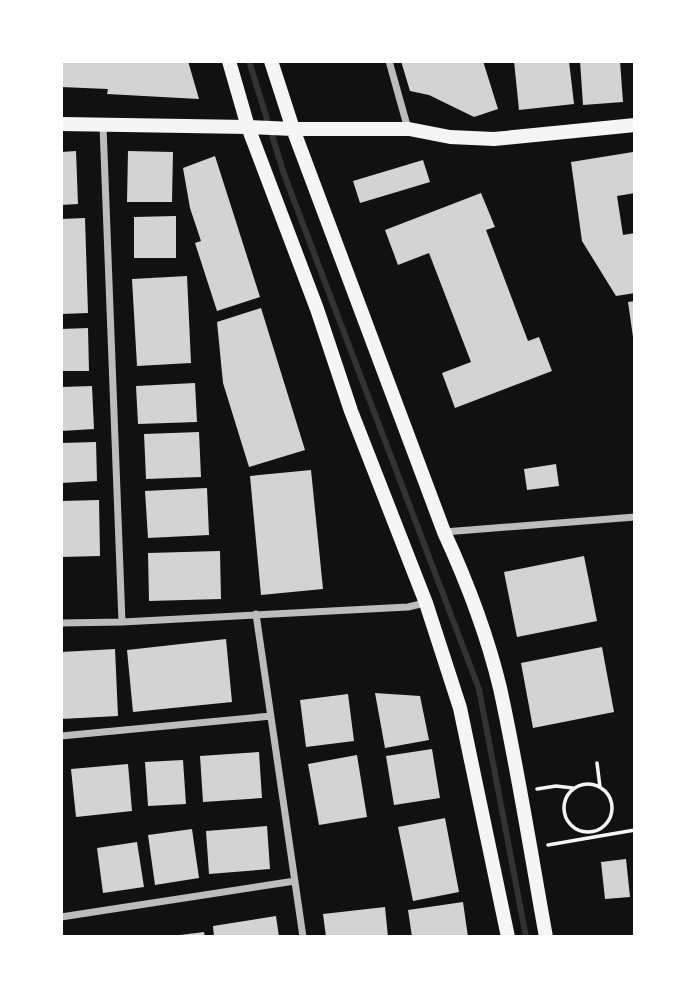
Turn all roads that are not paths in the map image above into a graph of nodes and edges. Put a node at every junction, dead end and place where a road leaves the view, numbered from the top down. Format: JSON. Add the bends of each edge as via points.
{"nodes":[{"id":1,"x":229,"y":61,"type":"edge"},
{"id":2,"x":271,"y":61,"type":"edge"},
{"id":3,"x":389,"y":61,"type":"edge"},
{"id":4,"x":61,"y":124,"type":"edge"},
{"id":5,"x":635,"y":125,"type":"edge"},
{"id":6,"x":103,"y":126,"type":"junction"},
{"id":7,"x":252,"y":127,"type":"junction"},
{"id":8,"x":288,"y":129,"type":"junction"},
{"id":9,"x":408,"y":129,"type":"junction"},
{"id":10,"x":635,"y":517,"type":"edge"},
{"id":11,"x":444,"y":532,"type":"junction"},
{"id":12,"x":426,"y":603,"type":"junction"},
{"id":13,"x":256,"y":614,"type":"junction"},
{"id":14,"x":122,"y":622,"type":"junction"},
{"id":15,"x":61,"y":623,"type":"edge"},
{"id":16,"x":271,"y":716,"type":"junction"},
{"id":17,"x":61,"y":736,"type":"edge"},
{"id":18,"x":295,"y":881,"type":"junction"},
{"id":19,"x":61,"y":917,"type":"edge"},
{"id":20,"x":303,"y":937,"type":"edge"},
{"id":21,"x":509,"y":937,"type":"edge"},
{"id":22,"x":546,"y":937,"type":"edge"}],
"edges":[{"from":1,"to":7,"type":"main road"},
{"from":2,"to":8,"type":"main road"},
{"from":3,"to":9,"type":"street"},
{"from":4,"to":6,"type":"main road"},
{"from":5,"to":9,"type":"main road","via":[[494,139]]},
{"from":6,"to":7,"type":"main road"},
{"from":6,"to":14,"type":"street"},
{"from":7,"to":8,"type":"main road"},
{"from":7,"to":12,"type":"main road","via":[[351,411]]},
{"from":8,"to":9,"type":"main road"},
{"from":8,"to":11,"type":"main road"},
{"from":10,"to":11,"type":"street"},
{"from":11,"to":22,"type":"main road","via":[[484,632],[500,688]]},
{"from":12,"to":13,"type":"street"},
{"from":12,"to":21,"type":"main road","via":[[460,708]]},
{"from":13,"to":14,"type":"street"},
{"from":13,"to":16,"type":"street"},
{"from":14,"to":15,"type":"street"},
{"from":16,"to":17,"type":"street"},
{"from":16,"to":18,"type":"street"},
{"from":18,"to":19,"type":"street"},
{"from":18,"to":20,"type":"street"}]}
